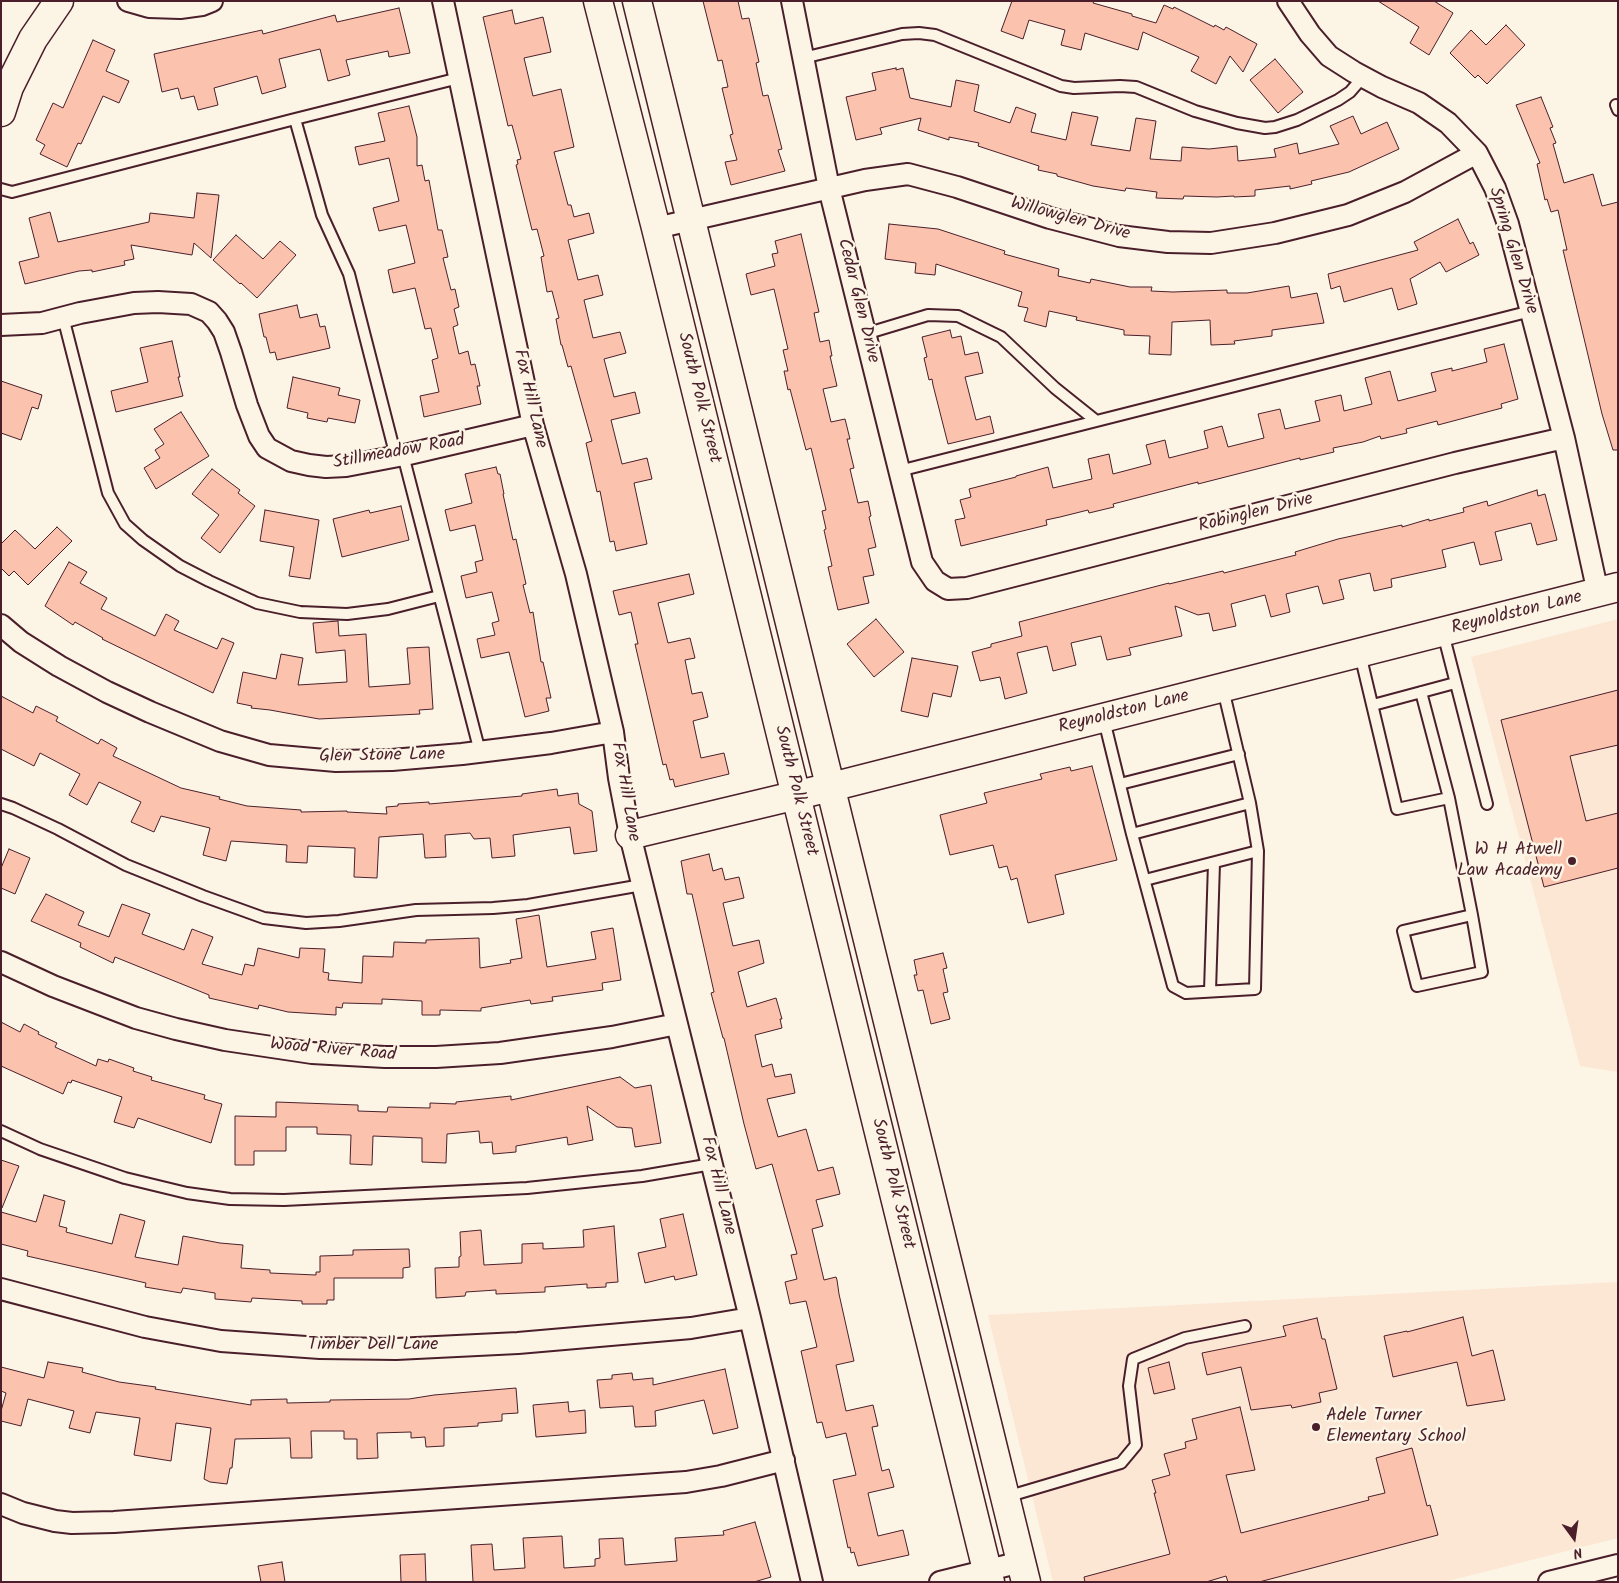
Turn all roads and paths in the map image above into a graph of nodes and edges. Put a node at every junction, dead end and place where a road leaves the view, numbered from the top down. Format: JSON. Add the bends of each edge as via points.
{"nodes":[{"id":1,"x":59,"y":1,"type":"edge"},
{"id":2,"x":128,"y":1,"type":"edge"},
{"id":3,"x":212,"y":1,"type":"edge"},
{"id":4,"x":443,"y":1,"type":"edge"},
{"id":5,"x":598,"y":1,"type":"edge"},
{"id":6,"x":637,"y":1,"type":"edge"},
{"id":7,"x":792,"y":1,"type":"edge"},
{"id":8,"x":1288,"y":1,"type":"edge"},
{"id":9,"x":803,"y":58,"type":"junction"},
{"id":10,"x":460,"y":78,"type":"junction"},
{"id":11,"x":1363,"y":78,"type":"junction"},
{"id":12,"x":1,"y":112,"type":"edge"},
{"id":13,"x":296,"y":119,"type":"junction"},
{"id":14,"x":1477,"y":153,"type":"junction"},
{"id":15,"x":829,"y":188,"type":"junction"},
{"id":16,"x":1,"y":189,"type":"edge"},
{"id":17,"x":692,"y":219,"type":"junction"},
{"id":18,"x":656,"y":228,"type":"junction"},
{"id":19,"x":1531,"y":311,"type":"junction"},
{"id":20,"x":63,"y":318,"type":"junction"},
{"id":21,"x":1,"y":326,"type":"edge"},
{"id":22,"x":865,"y":334,"type":"junction"},
{"id":23,"x":1095,"y":420,"type":"junction"},
{"id":24,"x":533,"y":425,"type":"junction"},
{"id":25,"x":1564,"y":438,"type":"junction"},
{"id":26,"x":400,"y":456,"type":"junction"},
{"id":27,"x":900,"y":471,"type":"junction"},
{"id":28,"x":948,"y":589,"type":"joint"},
{"id":29,"x":1608,"y":590,"type":"edge"},
{"id":30,"x":440,"y":596,"type":"junction"},
{"id":31,"x":1,"y":625,"type":"edge"},
{"id":32,"x":1442,"y":632,"type":"junction"},
{"id":33,"x":1359,"y":654,"type":"junction"},
{"id":34,"x":1455,"y":683,"type":"junction"},
{"id":35,"x":1222,"y":688,"type":"junction"},
{"id":36,"x":1421,"y":692,"type":"junction"},
{"id":37,"x":1373,"y":705,"type":"junction"},
{"id":38,"x":1104,"y":718,"type":"junction"},
{"id":39,"x":613,"y":732,"type":"junction"},
{"id":40,"x":480,"y":752,"type":"junction"},
{"id":41,"x":1239,"y":754,"type":"junction"},
{"id":42,"x":1120,"y":784,"type":"junction"},
{"id":43,"x":831,"y":787,"type":"junction"},
{"id":44,"x":796,"y":796,"type":"junction"},
{"id":45,"x":1449,"y":798,"type":"junction"},
{"id":46,"x":1250,"y":803,"type":"junction"},
{"id":47,"x":1,"y":804,"type":"edge"},
{"id":48,"x":1487,"y":804,"type":"dead end"},
{"id":49,"x":1132,"y":834,"type":"junction"},
{"id":50,"x":630,"y":835,"type":"junction"},
{"id":51,"x":1258,"y":851,"type":"junction"},
{"id":52,"x":1214,"y":863,"type":"junction"},
{"id":53,"x":1145,"y":880,"type":"junction"},
{"id":54,"x":642,"y":885,"type":"junction"},
{"id":55,"x":1472,"y":915,"type":"junction"},
{"id":56,"x":1,"y":962,"type":"edge"},
{"id":57,"x":1210,"y":992,"type":"junction"},
{"id":58,"x":677,"y":1024,"type":"junction"},
{"id":59,"x":1,"y":1131,"type":"edge"},
{"id":60,"x":712,"y":1164,"type":"junction"},
{"id":61,"x":1,"y":1290,"type":"edge"},
{"id":62,"x":750,"y":1318,"type":"junction"},
{"id":63,"x":1245,"y":1326,"type":"dead end"},
{"id":64,"x":784,"y":1460,"type":"junction"},
{"id":65,"x":1005,"y":1497,"type":"junction"},
{"id":66,"x":1,"y":1504,"type":"edge"},
{"id":67,"x":1618,"y":1565,"type":"edge"},
{"id":68,"x":1024,"y":1572,"type":"edge"},
{"id":69,"x":989,"y":1576,"type":"edge"},
{"id":70,"x":812,"y":1582,"type":"edge"},
{"id":71,"x":940,"y":1582,"type":"edge"},
{"id":72,"x":1549,"y":1582,"type":"edge"}],
"edges":[{"from":1,"to":12,"type":"main road","via":[[33,39],[9,87]]},
{"from":2,"to":3,"type":"street","via":[[149,7],[180,8]]},
{"from":4,"to":10,"type":"street","name":"Fox Hill Lane"},
{"from":5,"to":18,"type":"main road","name":"South Polk Street"},
{"from":6,"to":17,"type":"main road","name":"South Polk Street"},
{"from":7,"to":9,"type":"street","name":"Cedar Glen Drive"},
{"from":8,"to":11,"type":"street","name":"Spring Glen Drive","via":[[1329,56]]},
{"from":9,"to":11,"type":"lane","via":[[902,34],[935,35],[1061,86],[1136,87],[1195,111],[1265,128],[1297,120],[1338,100]]},
{"from":9,"to":15,"type":"street","name":"Cedar Glen Drive"},
{"from":10,"to":13,"type":"lane"},
{"from":10,"to":24,"type":"street","name":"Fox Hill Lane"},
{"from":11,"to":14,"type":"street","name":"Spring Glen Drive","via":[[1419,103],[1448,122]]},
{"from":13,"to":16,"type":"lane","via":[[12,192]]},
{"from":13,"to":26,"type":"lane","via":[[322,215],[349,274]]},
{"from":14,"to":15,"type":"street","name":"Willowglen Drive","via":[[1405,192],[1348,215],[1275,233],[1211,243],[1119,236],[908,174]]},
{"from":14,"to":19,"type":"street","name":"Spring Glen Drive","via":[[1508,224]]},
{"from":15,"to":17,"type":"street","name":"Willowglen Drive"},
{"from":15,"to":22,"type":"street","name":"Cedar Glen Drive"},
{"from":17,"to":18,"type":"street","name":"Willowglen Drive"},
{"from":17,"to":43,"type":"main road","name":"South Polk Street"},
{"from":18,"to":44,"type":"main road","name":"South Polk Street"},
{"from":19,"to":23,"type":"lane"},
{"from":19,"to":25,"type":"street","name":"Spring Glen Drive"},
{"from":20,"to":21,"type":"street","name":"Stillmeadow Road"},
{"from":20,"to":26,"type":"street","name":"Stillmeadow Road","via":[[134,303],[191,304],[208,312],[224,332],[247,405],[267,448],[291,461],[326,467]]},
{"from":20,"to":30,"type":"lane","via":[[108,493],[126,524],[143,540],[180,566],[209,581],[257,603],[300,612],[347,614]]},
{"from":22,"to":23,"type":"lane","via":[[928,315],[958,316],[1001,337]]},
{"from":22,"to":27,"type":"street","name":"Cedar Glen Drive"},
{"from":23,"to":27,"type":"lane"},
{"from":24,"to":26,"type":"street","name":"Stillmeadow Road"},
{"from":24,"to":39,"type":"street","name":"Fox Hill Lane","via":[[576,574]]},
{"from":25,"to":28,"type":"street","name":"Robinglen Drive","via":[[967,588]]},
{"from":25,"to":29,"type":"street","name":"Spring Glen Drive"},
{"from":26,"to":30,"type":"lane"},
{"from":27,"to":28,"type":"street","name":"Cedar Glen Drive","via":[[922,562],[934,581]]},
{"from":29,"to":32,"type":"main road","name":"Reynoldston Lane"},
{"from":30,"to":40,"type":"lane"},
{"from":31,"to":40,"type":"street","name":"Glen Stone Lane","via":[[21,642],[107,692],[220,741],[269,754],[336,761]]},
{"from":32,"to":33,"type":"main road","name":"Reynoldston Lane"},
{"from":32,"to":34,"type":"lane"},
{"from":33,"to":35,"type":"main road","name":"Reynoldston Lane"},
{"from":33,"to":37,"type":"lane"},
{"from":34,"to":36,"type":"lane"},
{"from":34,"to":48,"type":"lane"},
{"from":35,"to":38,"type":"main road","name":"Reynoldston Lane"},
{"from":35,"to":41,"type":"lane"},
{"from":36,"to":37,"type":"lane"},
{"from":36,"to":45,"type":"lane"},
{"from":37,"to":45,"type":"lane","via":[[1397,809]]},
{"from":38,"to":42,"type":"lane"},
{"from":38,"to":43,"type":"main road","name":"Reynoldston Lane"},
{"from":39,"to":40,"type":"street","name":"Glen Stone Lane","via":[[552,744]]},
{"from":39,"to":50,"type":"street","name":"Fox Hill Lane"},
{"from":41,"to":42,"type":"lane"},
{"from":41,"to":46,"type":"lane"},
{"from":42,"to":49,"type":"lane"},
{"from":43,"to":44,"type":"main road","name":"Reynoldston Lane"},
{"from":43,"to":65,"type":"main road","name":"South Polk Street"},
{"from":44,"to":50,"type":"main road","name":"Reynoldston Lane"},
{"from":44,"to":69,"type":"main road","name":"South Polk Street"},
{"from":45,"to":55,"type":"lane"},
{"from":46,"to":49,"type":"lane"},
{"from":46,"to":51,"type":"lane"},
{"from":47,"to":54,"type":"lane","via":[[58,829],[126,865],[264,918],[306,923],[416,910],[528,905]]},
{"from":49,"to":53,"type":"lane"},
{"from":50,"to":54,"type":"street","name":"Fox Hill Lane"},
{"from":51,"to":52,"type":"lane"},
{"from":51,"to":57,"type":"lane","via":[[1255,989]]},
{"from":52,"to":53,"type":"lane"},
{"from":52,"to":57,"type":"lane"},
{"from":53,"to":57,"type":"lane","via":[[1173,986],[1186,993]]},
{"from":54,"to":58,"type":"street","name":"Fox Hill Lane"},
{"from":55,"to":55,"type":"lane","via":[[1482,972],[1417,986],[1404,931]]},
{"from":56,"to":58,"type":"street","name":"Wood River Road","via":[[136,1018],[225,1040],[312,1053],[402,1057],[500,1053]]},
{"from":58,"to":60,"type":"street","name":"Fox Hill Lane"},
{"from":59,"to":60,"type":"lane","via":[[40,1149],[125,1178],[230,1200],[526,1188],[642,1176]]},
{"from":60,"to":62,"type":"street","name":"Fox Hill Lane"},
{"from":61,"to":62,"type":"street","name":"Timber Dell Lane","via":[[145,1327],[222,1342],[320,1348],[518,1343],[691,1328]]},
{"from":62,"to":64,"type":"street","name":"Fox Hill Lane"},
{"from":63,"to":65,"type":"lane","via":[[1185,1338],[1133,1358],[1129,1386],[1136,1445],[1121,1463]]},
{"from":64,"to":66,"type":"street","via":[[686,1482],[114,1522],[55,1521]]},
{"from":64,"to":70,"type":"street","name":"Fox Hill Lane"},
{"from":65,"to":68,"type":"main road","name":"South Polk Street"},
{"from":67,"to":72,"type":"street"},
{"from":68,"to":69,"type":"street"},
{"from":69,"to":71,"type":"street"}]}
